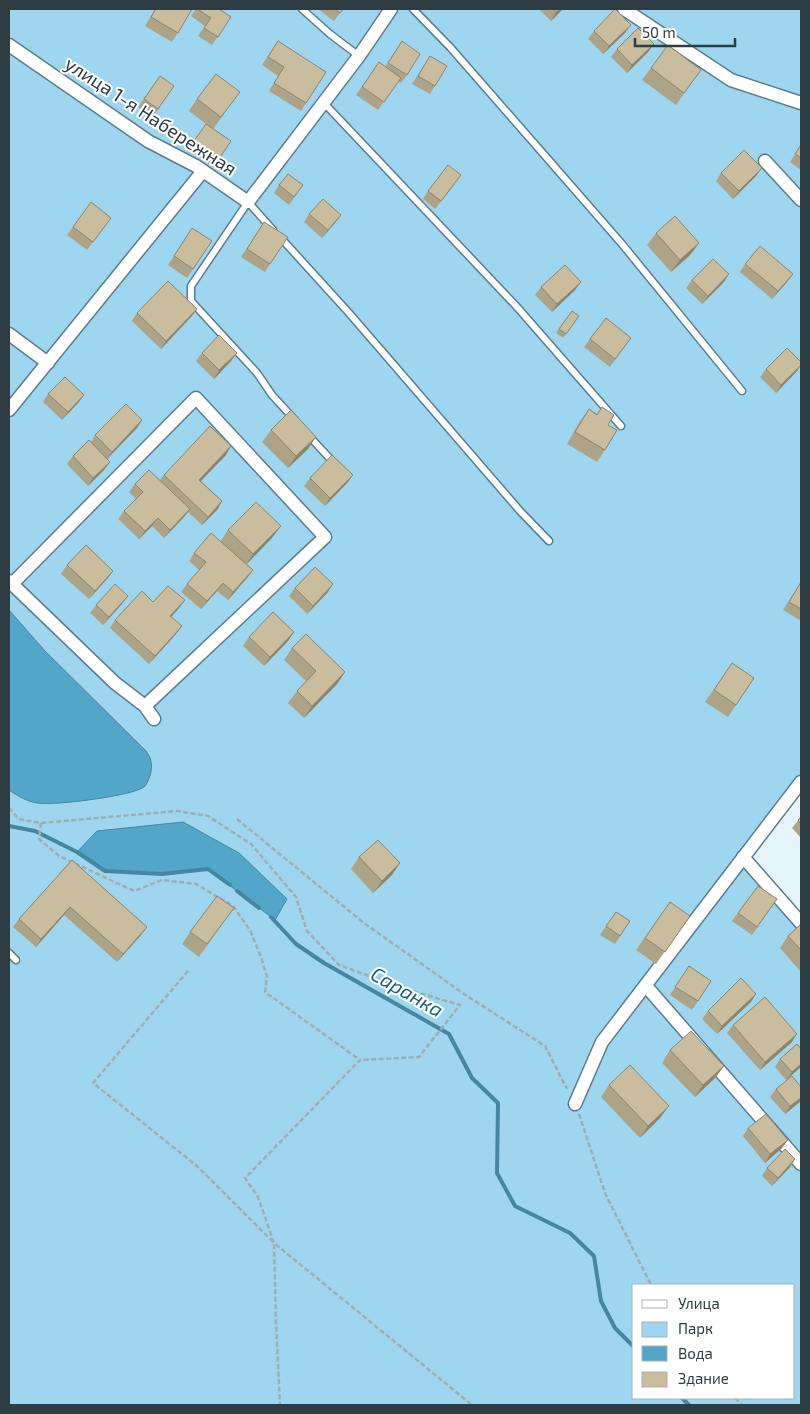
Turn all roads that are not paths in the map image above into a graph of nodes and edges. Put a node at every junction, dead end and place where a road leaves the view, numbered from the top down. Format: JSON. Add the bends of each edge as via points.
{"nodes":[{"id":1,"x":302,"y":9,"type":"edge"},
{"id":2,"x":391,"y":9,"type":"edge"},
{"id":3,"x":413,"y":9,"type":"edge"},
{"id":4,"x":624,"y":9,"type":"edge"},
{"id":5,"x":9,"y":45,"type":"edge"},
{"id":6,"x":359,"y":56,"type":"junction"},
{"id":7,"x":324,"y":103,"type":"junction"},
{"id":8,"x":801,"y":103,"type":"edge"},
{"id":9,"x":765,"y":161,"type":"dead end"},
{"id":10,"x":203,"y":171,"type":"junction"},
{"id":11,"x":801,"y":200,"type":"edge"},
{"id":12,"x":248,"y":202,"type":"junction"},
{"id":13,"x":9,"y":334,"type":"edge"},
{"id":14,"x":48,"y":363,"type":"junction"},
{"id":15,"x":742,"y":391,"type":"dead end"},
{"id":16,"x":9,"y":410,"type":"edge"},
{"id":17,"x":297,"y":423,"type":"edge"},
{"id":18,"x":621,"y":426,"type":"dead end"},
{"id":19,"x":304,"y":430,"type":"edge"},
{"id":20,"x":342,"y":471,"type":"edge"},
{"id":21,"x":549,"y":541,"type":"dead end"},
{"id":22,"x":10,"y":582,"type":"edge"},
{"id":23,"x":145,"y":706,"type":"junction"},
{"id":24,"x":154,"y":719,"type":"dead end"},
{"id":25,"x":801,"y":782,"type":"edge"},
{"id":26,"x":743,"y":857,"type":"junction"},
{"id":27,"x":801,"y":922,"type":"edge"},
{"id":28,"x":9,"y":953,"type":"edge"},
{"id":29,"x":16,"y":960,"type":"dead end"},
{"id":30,"x":646,"y":986,"type":"junction"},
{"id":31,"x":575,"y":1104,"type":"road end"},
{"id":32,"x":801,"y":1164,"type":"edge"}],
"edges":[{"from":1,"to":6,"type":"lane"},
{"from":2,"to":6,"type":"street"},
{"from":3,"to":15,"type":"lane","via":[[622,244]]},
{"from":4,"to":8,"type":"street","via":[[732,80]]},
{"from":5,"to":10,"type":"street","name":"улица 1-я Набережная","via":[[148,141]]},
{"from":6,"to":7,"type":"street"},
{"from":7,"to":12,"type":"street"},
{"from":7,"to":18,"type":"lane","via":[[518,307]]},
{"from":9,"to":11,"type":"street"},
{"from":10,"to":12,"type":"street","name":"улица 1-я Набережная"},
{"from":10,"to":14,"type":"street"},
{"from":12,"to":17,"type":"lane","via":[[191,286],[191,301],[257,373]]},
{"from":12,"to":21,"type":"lane"},
{"from":13,"to":14,"type":"street"},
{"from":14,"to":16,"type":"street"},
{"from":19,"to":20,"type":"lane"},
{"from":22,"to":23,"type":"street","via":[[115,683]]},
{"from":22,"to":23,"type":"street","via":[[196,398],[325,536]]},
{"from":23,"to":24,"type":"street"},
{"from":25,"to":26,"type":"street"},
{"from":26,"to":27,"type":"street"},
{"from":26,"to":30,"type":"street"},
{"from":28,"to":29,"type":"lane"},
{"from":30,"to":31,"type":"street","via":[[602,1042]]},
{"from":30,"to":32,"type":"street"}]}
